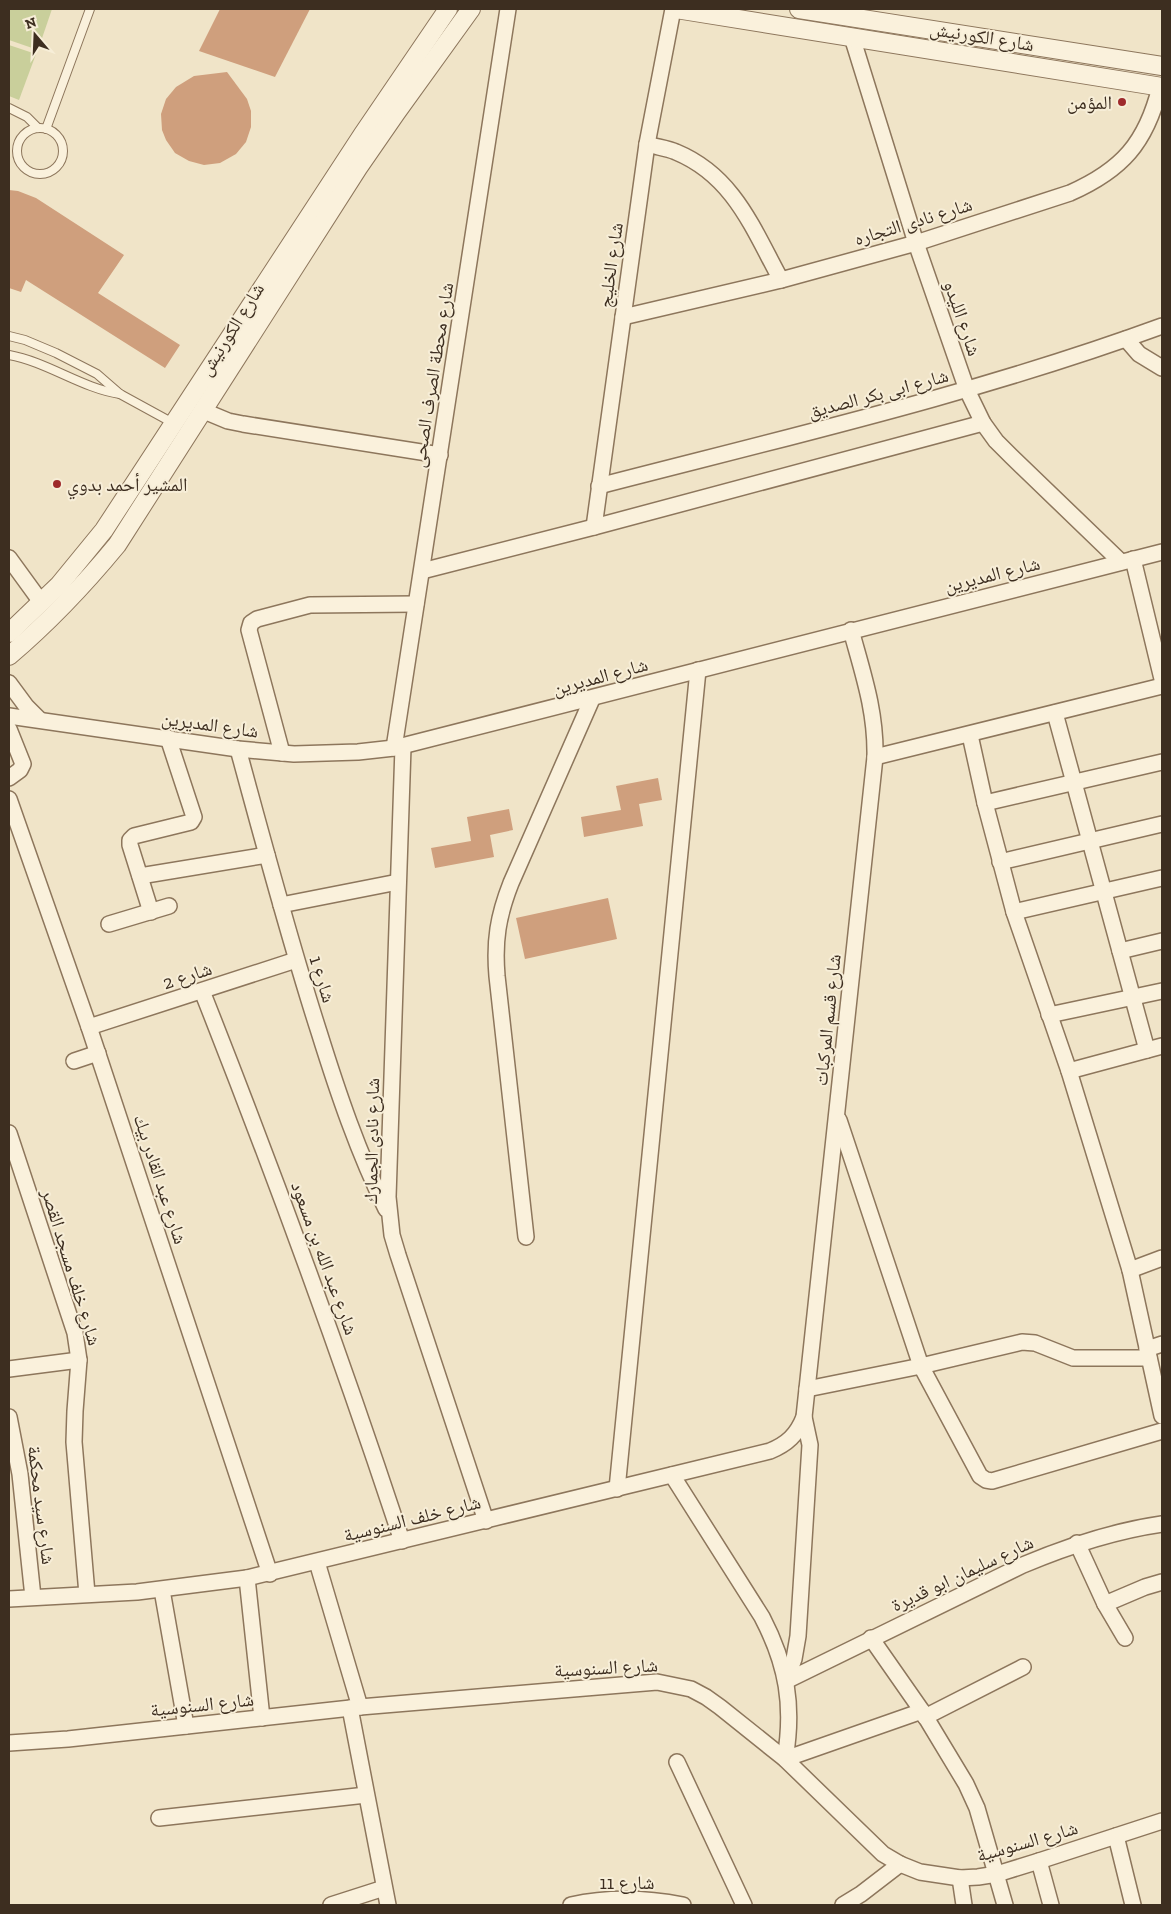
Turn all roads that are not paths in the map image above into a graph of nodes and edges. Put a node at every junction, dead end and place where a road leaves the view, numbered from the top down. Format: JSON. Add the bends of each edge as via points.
{"nodes":[{"id":1,"x":90,"y":9,"type":"edge"},
{"id":2,"x":448,"y":9,"type":"edge"},
{"id":3,"x":471,"y":9,"type":"edge"},
{"id":4,"x":508,"y":9,"type":"edge"},
{"id":5,"x":674,"y":9,"type":"edge"},
{"id":6,"x":799,"y":9,"type":"edge"},
{"id":7,"x":852,"y":36,"type":"junction"},
{"id":8,"x":1162,"y":66,"type":"edge"},
{"id":9,"x":1161,"y":87,"type":"edge"},
{"id":10,"x":9,"y":108,"type":"edge"},
{"id":11,"x":42,"y":129,"type":"junction"},
{"id":12,"x":647,"y":144,"type":"junction"},
{"id":13,"x":916,"y":243,"type":"junction"},
{"id":14,"x":781,"y":280,"type":"junction"},
{"id":15,"x":623,"y":317,"type":"junction"},
{"id":16,"x":1162,"y":326,"type":"edge"},
{"id":17,"x":9,"y":336,"type":"edge"},
{"id":18,"x":1126,"y":339,"type":"junction"},
{"id":19,"x":9,"y":355,"type":"edge"},
{"id":20,"x":1162,"y":368,"type":"edge"},
{"id":21,"x":968,"y":390,"type":"junction"},
{"id":22,"x":120,"y":394,"type":"junction"},
{"id":23,"x":204,"y":411,"type":"junction"},
{"id":24,"x":983,"y":423,"type":"junction"},
{"id":25,"x":175,"y":424,"type":"junction"},
{"id":26,"x":190,"y":433,"type":"junction"},
{"id":27,"x":440,"y":455,"type":"junction"},
{"id":28,"x":600,"y":486,"type":"junction"},
{"id":29,"x":594,"y":527,"type":"junction"},
{"id":30,"x":1162,"y":552,"type":"edge"},
{"id":31,"x":9,"y":558,"type":"edge"},
{"id":32,"x":1127,"y":560,"type":"junction"},
{"id":33,"x":422,"y":571,"type":"junction"},
{"id":34,"x":41,"y":602,"type":"junction"},
{"id":35,"x":416,"y":604,"type":"junction"},
{"id":36,"x":851,"y":630,"type":"junction"},
{"id":37,"x":9,"y":633,"type":"edge"},
{"id":38,"x":9,"y":656,"type":"edge"},
{"id":39,"x":698,"y":670,"type":"junction"},
{"id":40,"x":1162,"y":679,"type":"edge"},
{"id":41,"x":9,"y":683,"type":"edge"},
{"id":42,"x":1162,"y":686,"type":"edge"},
{"id":43,"x":592,"y":699,"type":"junction"},
{"id":44,"x":1055,"y":713,"type":"junction"},
{"id":45,"x":9,"y":716,"type":"edge"},
{"id":46,"x":39,"y":719,"type":"junction"},
{"id":47,"x":9,"y":729,"type":"edge"},
{"id":48,"x":970,"y":735,"type":"junction"},
{"id":49,"x":168,"y":738,"type":"junction"},
{"id":50,"x":398,"y":747,"type":"junction"},
{"id":51,"x":238,"y":749,"type":"junction"},
{"id":52,"x":282,"y":753,"type":"junction"},
{"id":53,"x":875,"y":757,"type":"junction"},
{"id":54,"x":1162,"y":762,"type":"edge"},
{"id":55,"x":9,"y":778,"type":"edge"},
{"id":56,"x":1074,"y":782,"type":"junction"},
{"id":57,"x":9,"y":799,"type":"edge"},
{"id":58,"x":984,"y":803,"type":"junction"},
{"id":59,"x":1162,"y":824,"type":"edge"},
{"id":60,"x":1090,"y":841,"type":"junction"},
{"id":61,"x":267,"y":855,"type":"junction"},
{"id":62,"x":1000,"y":862,"type":"junction"},
{"id":63,"x":140,"y":876,"type":"junction"},
{"id":64,"x":1162,"y":878,"type":"edge"},
{"id":65,"x":398,"y":882,"type":"junction"},
{"id":66,"x":1104,"y":892,"type":"junction"},
{"id":67,"x":281,"y":905,"type":"junction"},
{"id":68,"x":169,"y":906,"type":"dead end"},
{"id":69,"x":151,"y":912,"type":"junction"},
{"id":70,"x":1014,"y":912,"type":"junction"},
{"id":71,"x":109,"y":924,"type":"dead end"},
{"id":72,"x":1162,"y":940,"type":"edge"},
{"id":73,"x":1120,"y":951,"type":"junction"},
{"id":74,"x":296,"y":960,"type":"junction"},
{"id":75,"x":202,"y":991,"type":"junction"},
{"id":76,"x":1162,"y":992,"type":"edge"},
{"id":77,"x":1133,"y":998,"type":"junction"},
{"id":78,"x":1049,"y":1015,"type":"junction"},
{"id":79,"x":89,"y":1028,"type":"junction"},
{"id":80,"x":1162,"y":1046,"type":"edge"},
{"id":81,"x":1147,"y":1050,"type":"junction"},
{"id":82,"x":98,"y":1053,"type":"junction"},
{"id":83,"x":74,"y":1061,"type":"dead end"},
{"id":84,"x":1069,"y":1071,"type":"junction"},
{"id":85,"x":837,"y":1114,"type":"junction"},
{"id":86,"x":9,"y":1133,"type":"edge"},
{"id":87,"x":389,"y":1215,"type":"junction"},
{"id":88,"x":526,"y":1237,"type":"dead end"},
{"id":89,"x":1162,"y":1258,"type":"edge"},
{"id":90,"x":1130,"y":1270,"type":"junction"},
{"id":91,"x":1162,"y":1344,"type":"edge"},
{"id":92,"x":1148,"y":1353,"type":"junction"},
{"id":93,"x":79,"y":1360,"type":"junction"},
{"id":94,"x":921,"y":1366,"type":"junction"},
{"id":95,"x":9,"y":1369,"type":"edge"},
{"id":96,"x":807,"y":1389,"type":"junction"},
{"id":97,"x":1162,"y":1416,"type":"edge"},
{"id":98,"x":9,"y":1417,"type":"edge"},
{"id":99,"x":804,"y":1417,"type":"junction"},
{"id":100,"x":1162,"y":1431,"type":"edge"},
{"id":101,"x":672,"y":1475,"type":"junction"},
{"id":102,"x":617,"y":1489,"type":"junction"},
{"id":103,"x":486,"y":1521,"type":"junction"},
{"id":104,"x":1162,"y":1524,"type":"edge"},
{"id":105,"x":402,"y":1541,"type":"junction"},
{"id":106,"x":1077,"y":1543,"type":"junction"},
{"id":107,"x":317,"y":1562,"type":"junction"},
{"id":108,"x":270,"y":1574,"type":"junction"},
{"id":109,"x":247,"y":1578,"type":"junction"},
{"id":110,"x":1162,"y":1582,"type":"edge"},
{"id":111,"x":162,"y":1590,"type":"junction"},
{"id":112,"x":87,"y":1594,"type":"junction"},
{"id":113,"x":33,"y":1598,"type":"junction"},
{"id":114,"x":9,"y":1599,"type":"edge"},
{"id":115,"x":1105,"y":1604,"type":"junction"},
{"id":116,"x":871,"y":1638,"type":"junction"},
{"id":117,"x":1125,"y":1638,"type":"dead end"},
{"id":118,"x":1023,"y":1667,"type":"dead end"},
{"id":119,"x":786,"y":1681,"type":"junction"},
{"id":120,"x":355,"y":1707,"type":"junction"},
{"id":121,"x":924,"y":1714,"type":"junction"},
{"id":122,"x":262,"y":1718,"type":"junction"},
{"id":123,"x":186,"y":1726,"type":"junction"},
{"id":124,"x":9,"y":1743,"type":"edge"},
{"id":125,"x":786,"y":1759,"type":"junction"},
{"id":126,"x":677,"y":1762,"type":"dead end"},
{"id":127,"x":366,"y":1795,"type":"junction"},
{"id":128,"x":159,"y":1818,"type":"dead end"},
{"id":129,"x":1162,"y":1821,"type":"edge"},
{"id":130,"x":1116,"y":1836,"type":"junction"},
{"id":131,"x":1038,"y":1861,"type":"junction"},
{"id":132,"x":900,"y":1864,"type":"junction"},
{"id":133,"x":997,"y":1874,"type":"junction"},
{"id":134,"x":960,"y":1878,"type":"junction"},
{"id":135,"x":384,"y":1888,"type":"junction"},
{"id":136,"x":331,"y":1905,"type":"edge"},
{"id":137,"x":388,"y":1905,"type":"edge"},
{"id":138,"x":571,"y":1905,"type":"edge"},
{"id":139,"x":683,"y":1905,"type":"edge"},
{"id":140,"x":744,"y":1905,"type":"edge"},
{"id":141,"x":843,"y":1905,"type":"edge"},
{"id":142,"x":964,"y":1905,"type":"edge"},
{"id":143,"x":1005,"y":1905,"type":"edge"},
{"id":144,"x":1050,"y":1905,"type":"edge"},
{"id":145,"x":1133,"y":1905,"type":"edge"}],
"edges":[{"from":1,"to":11,"type":"lane"},
{"from":2,"to":25,"type":"street","name":"شارع الكورنيش","via":[[354,147]]},
{"from":3,"to":23,"type":"street","name":"شارع الكورنيش","via":[[367,154]]},
{"from":4,"to":27,"type":"street","name":"شارع محطة الصرف الصحى"},
{"from":5,"to":7,"type":"street","name":"شارع الكورنيش"},
{"from":5,"to":12,"type":"street","name":"شارع الخليج"},
{"from":6,"to":8,"type":"street","name":"شارع الكورنيش"},
{"from":7,"to":9,"type":"street","name":"شارع الكورنيش"},
{"from":7,"to":13,"type":"street","name":"شارع الليدو"},
{"from":9,"to":13,"type":"street","name":"شارع نادى التجاره","via":[[1146,129],[1132,150],[1093,183],[1070,194]]},
{"from":10,"to":11,"type":"lane"},
{"from":11,"to":11,"type":"lane","via":[[24,134],[17,147],[19,162],[37,174],[45,174],[57,166],[63,152],[58,138]]},
{"from":12,"to":14,"type":"street","via":[[700,164],[722,182],[739,203]]},
{"from":12,"to":15,"type":"street","name":"شارع الخليج"},
{"from":13,"to":14,"type":"street","name":"شارع نادى التجاره"},
{"from":13,"to":21,"type":"street","name":"شارع الليدو"},
{"from":14,"to":15,"type":"street","name":"شارع نادى التجاره"},
{"from":15,"to":28,"type":"street","name":"شارع الخليج"},
{"from":16,"to":18,"type":"street","name":"شارع ابى بكر الصديق"},
{"from":17,"to":22,"type":"lane","via":[[56,353],[97,374]]},
{"from":18,"to":20,"type":"street","via":[[1140,354]]},
{"from":18,"to":21,"type":"street","name":"شارع ابى بكر الصديق"},
{"from":19,"to":22,"type":"lane","via":[[43,365],[103,392]]},
{"from":21,"to":24,"type":"street","name":"شارع الليدو"},
{"from":21,"to":28,"type":"street","name":"شارع ابى بكر الصديق"},
{"from":22,"to":25,"type":"lane"},
{"from":23,"to":26,"type":"street","name":"شارع الكورنيش"},
{"from":23,"to":27,"type":"street","via":[[244,424]]},
{"from":24,"to":29,"type":"street"},
{"from":24,"to":32,"type":"street","name":"شارع الليدو","via":[[1011,456]]},
{"from":25,"to":26,"type":"street"},
{"from":25,"to":34,"type":"street","name":"شارع الكورنيش","via":[[83,558]]},
{"from":26,"to":38,"type":"street","name":"شارع الكورنيش","via":[[117,545],[67,602]]},
{"from":27,"to":33,"type":"street","name":"شارع محطة الصرف الصحى"},
{"from":28,"to":29,"type":"street","name":"شارع الخليج"},
{"from":29,"to":33,"type":"street"},
{"from":30,"to":32,"type":"street","name":"شارع المديرين"},
{"from":31,"to":34,"type":"street"},
{"from":32,"to":36,"type":"street","name":"شارع المديرين"},
{"from":32,"to":40,"type":"street"},
{"from":33,"to":35,"type":"street","name":"شارع محطة الصرف الصحى"},
{"from":34,"to":37,"type":"street","name":"شارع الكورنيش"},
{"from":35,"to":50,"type":"street","name":"شارع محطة الصرف الصحى"},
{"from":35,"to":52,"type":"street","via":[[310,605],[251,623],[249,630]]},
{"from":36,"to":39,"type":"street","name":"شارع المديرين"},
{"from":36,"to":53,"type":"street","name":"شارع قسم المركبات","via":[[873,715]]},
{"from":39,"to":43,"type":"street","name":"شارع المديرين"},
{"from":39,"to":102,"type":"street"},
{"from":41,"to":46,"type":"street"},
{"from":42,"to":44,"type":"street"},
{"from":43,"to":50,"type":"street","name":"شارع المديرين"},
{"from":43,"to":88,"type":"street","via":[[511,883],[497,928],[495,952]]},
{"from":44,"to":48,"type":"street"},
{"from":44,"to":56,"type":"street"},
{"from":45,"to":46,"type":"street","name":"شارع المديرين"},
{"from":46,"to":49,"type":"street","name":"شارع المديرين"},
{"from":47,"to":55,"type":"street","via":[[23,764]]},
{"from":48,"to":53,"type":"street"},
{"from":48,"to":58,"type":"street"},
{"from":49,"to":51,"type":"street","name":"شارع المديرين"},
{"from":49,"to":63,"type":"street","via":[[194,817],[191,822],[132,837],[130,845]]},
{"from":50,"to":52,"type":"street","name":"شارع المديرين","via":[[326,754]]},
{"from":50,"to":65,"type":"street","name":"شارع نادى الجمارك"},
{"from":51,"to":52,"type":"street","name":"شارع المديرين"},
{"from":51,"to":61,"type":"street","name":"شارع 1"},
{"from":53,"to":85,"type":"street","name":"شارع قسم المركبات"},
{"from":54,"to":56,"type":"street"},
{"from":56,"to":58,"type":"street"},
{"from":56,"to":60,"type":"street"},
{"from":57,"to":79,"type":"street","name":"شارع عبد القادر بيك"},
{"from":58,"to":62,"type":"street"},
{"from":59,"to":60,"type":"street"},
{"from":60,"to":62,"type":"street"},
{"from":60,"to":66,"type":"street"},
{"from":61,"to":63,"type":"street"},
{"from":61,"to":67,"type":"street","name":"شارع 1"},
{"from":62,"to":70,"type":"street"},
{"from":63,"to":69,"type":"street"},
{"from":64,"to":66,"type":"street"},
{"from":65,"to":67,"type":"street"},
{"from":65,"to":87,"type":"street","name":"شارع نادى الجمارك"},
{"from":66,"to":70,"type":"street"},
{"from":66,"to":73,"type":"street"},
{"from":67,"to":74,"type":"street","name":"شارع 1"},
{"from":68,"to":69,"type":"street"},
{"from":69,"to":71,"type":"street"},
{"from":70,"to":78,"type":"street"},
{"from":72,"to":73,"type":"street"},
{"from":73,"to":77,"type":"street"},
{"from":74,"to":75,"type":"street","name":"شارع 2"},
{"from":74,"to":87,"type":"street","name":"شارع 1","via":[[346,1115]]},
{"from":75,"to":79,"type":"street","name":"شارع 2"},
{"from":75,"to":105,"type":"street","name":"شارع عبد الله بن مسعود","via":[[303,1252]]},
{"from":76,"to":77,"type":"street"},
{"from":77,"to":78,"type":"street"},
{"from":77,"to":81,"type":"street"},
{"from":78,"to":84,"type":"street"},
{"from":79,"to":82,"type":"street","name":"شارع عبد القادر بيك"},
{"from":80,"to":81,"type":"street"},
{"from":81,"to":84,"type":"street"},
{"from":82,"to":83,"type":"street"},
{"from":82,"to":108,"type":"street","name":"شارع عبد القادر بيك"},
{"from":84,"to":90,"type":"street"},
{"from":85,"to":94,"type":"street"},
{"from":85,"to":96,"type":"street","name":"شارع قسم المركبات"},
{"from":86,"to":93,"type":"street","name":"شارع خلف مسجد القصر","via":[[76,1333]]},
{"from":87,"to":103,"type":"street","name":"شارع نادى الجمارك","via":[[398,1254]]},
{"from":89,"to":90,"type":"street"},
{"from":90,"to":92,"type":"street"},
{"from":91,"to":92,"type":"street"},
{"from":92,"to":94,"type":"street","via":[[1073,1358],[1035,1343],[1022,1342]]},
{"from":92,"to":97,"type":"street"},
{"from":93,"to":95,"type":"street"},
{"from":93,"to":112,"type":"street","name":"شارع خلف مسجد القصر","via":[[74,1442]]},
{"from":94,"to":96,"type":"street"},
{"from":94,"to":100,"type":"street","via":[[980,1476],[986,1480],[992,1481]]},
{"from":96,"to":99,"type":"street","name":"شارع قسم المركبات"},
{"from":98,"to":113,"type":"street","name":"شارع سيد محكمة","via":[[20,1474]]},
{"from":99,"to":101,"type":"street","name":"شارع خلف السنوسية","via":[[799,1429],[781,1447]]},
{"from":99,"to":119,"type":"street","via":[[810,1445],[798,1636]]},
{"from":101,"to":102,"type":"street","name":"شارع خلف السنوسية"},
{"from":101,"to":119,"type":"street","via":[[762,1617],[781,1659]]},
{"from":102,"to":103,"type":"street","name":"شارع خلف السنوسية"},
{"from":103,"to":105,"type":"street","name":"شارع خلف السنوسية"},
{"from":104,"to":106,"type":"street","name":"شارع سليمان ابو قديرة"},
{"from":105,"to":107,"type":"street","name":"شارع خلف السنوسية"},
{"from":106,"to":115,"type":"street"},
{"from":106,"to":116,"type":"street","name":"شارع سليمان ابو قديرة","via":[[1023,1565]]},
{"from":107,"to":108,"type":"street","name":"شارع خلف السنوسية"},
{"from":107,"to":120,"type":"street"},
{"from":108,"to":109,"type":"street","name":"شارع خلف السنوسية"},
{"from":109,"to":111,"type":"street","name":"شارع خلف السنوسية"},
{"from":109,"to":122,"type":"street"},
{"from":110,"to":115,"type":"street"},
{"from":111,"to":112,"type":"street","name":"شارع خلف السنوسية"},
{"from":111,"to":123,"type":"street"},
{"from":112,"to":113,"type":"street","name":"شارع خلف السنوسية"},
{"from":113,"to":114,"type":"street","name":"شارع خلف السنوسية"},
{"from":115,"to":117,"type":"street"},
{"from":116,"to":119,"type":"street","name":"شارع سليمان ابو قديرة"},
{"from":116,"to":121,"type":"street"},
{"from":118,"to":121,"type":"street"},
{"from":119,"to":125,"type":"street","via":[[790,1709]]},
{"from":120,"to":122,"type":"street","name":"شارع السنوسية"},
{"from":120,"to":125,"type":"street","name":"شارع السنوسية","via":[[657,1682],[690,1689],[706,1697]]},
{"from":120,"to":127,"type":"street"},
{"from":121,"to":125,"type":"street"},
{"from":121,"to":133,"type":"street","via":[[977,1808]]},
{"from":122,"to":123,"type":"street","name":"شارع السنوسية"},
{"from":123,"to":124,"type":"street","name":"شارع السنوسية"},
{"from":125,"to":132,"type":"street","name":"شارع السنوسية","via":[[883,1854]]},
{"from":126,"to":140,"type":"street"},
{"from":127,"to":128,"type":"street"},
{"from":127,"to":135,"type":"street"},
{"from":129,"to":130,"type":"street","name":"شارع السنوسية"},
{"from":130,"to":131,"type":"street","name":"شارع السنوسية"},
{"from":130,"to":145,"type":"street"},
{"from":131,"to":133,"type":"street","name":"شارع السنوسية"},
{"from":131,"to":144,"type":"street"},
{"from":132,"to":134,"type":"street","name":"شارع السنوسية","via":[[920,1872]]},
{"from":132,"to":141,"type":"street"},
{"from":133,"to":134,"type":"street","name":"شارع السنوسية"},
{"from":133,"to":143,"type":"street"},
{"from":134,"to":142,"type":"street"},
{"from":135,"to":136,"type":"street"},
{"from":135,"to":137,"type":"street"},
{"from":138,"to":139,"type":"street","name":"شارع 11","via":[[619,1899]]}]}
